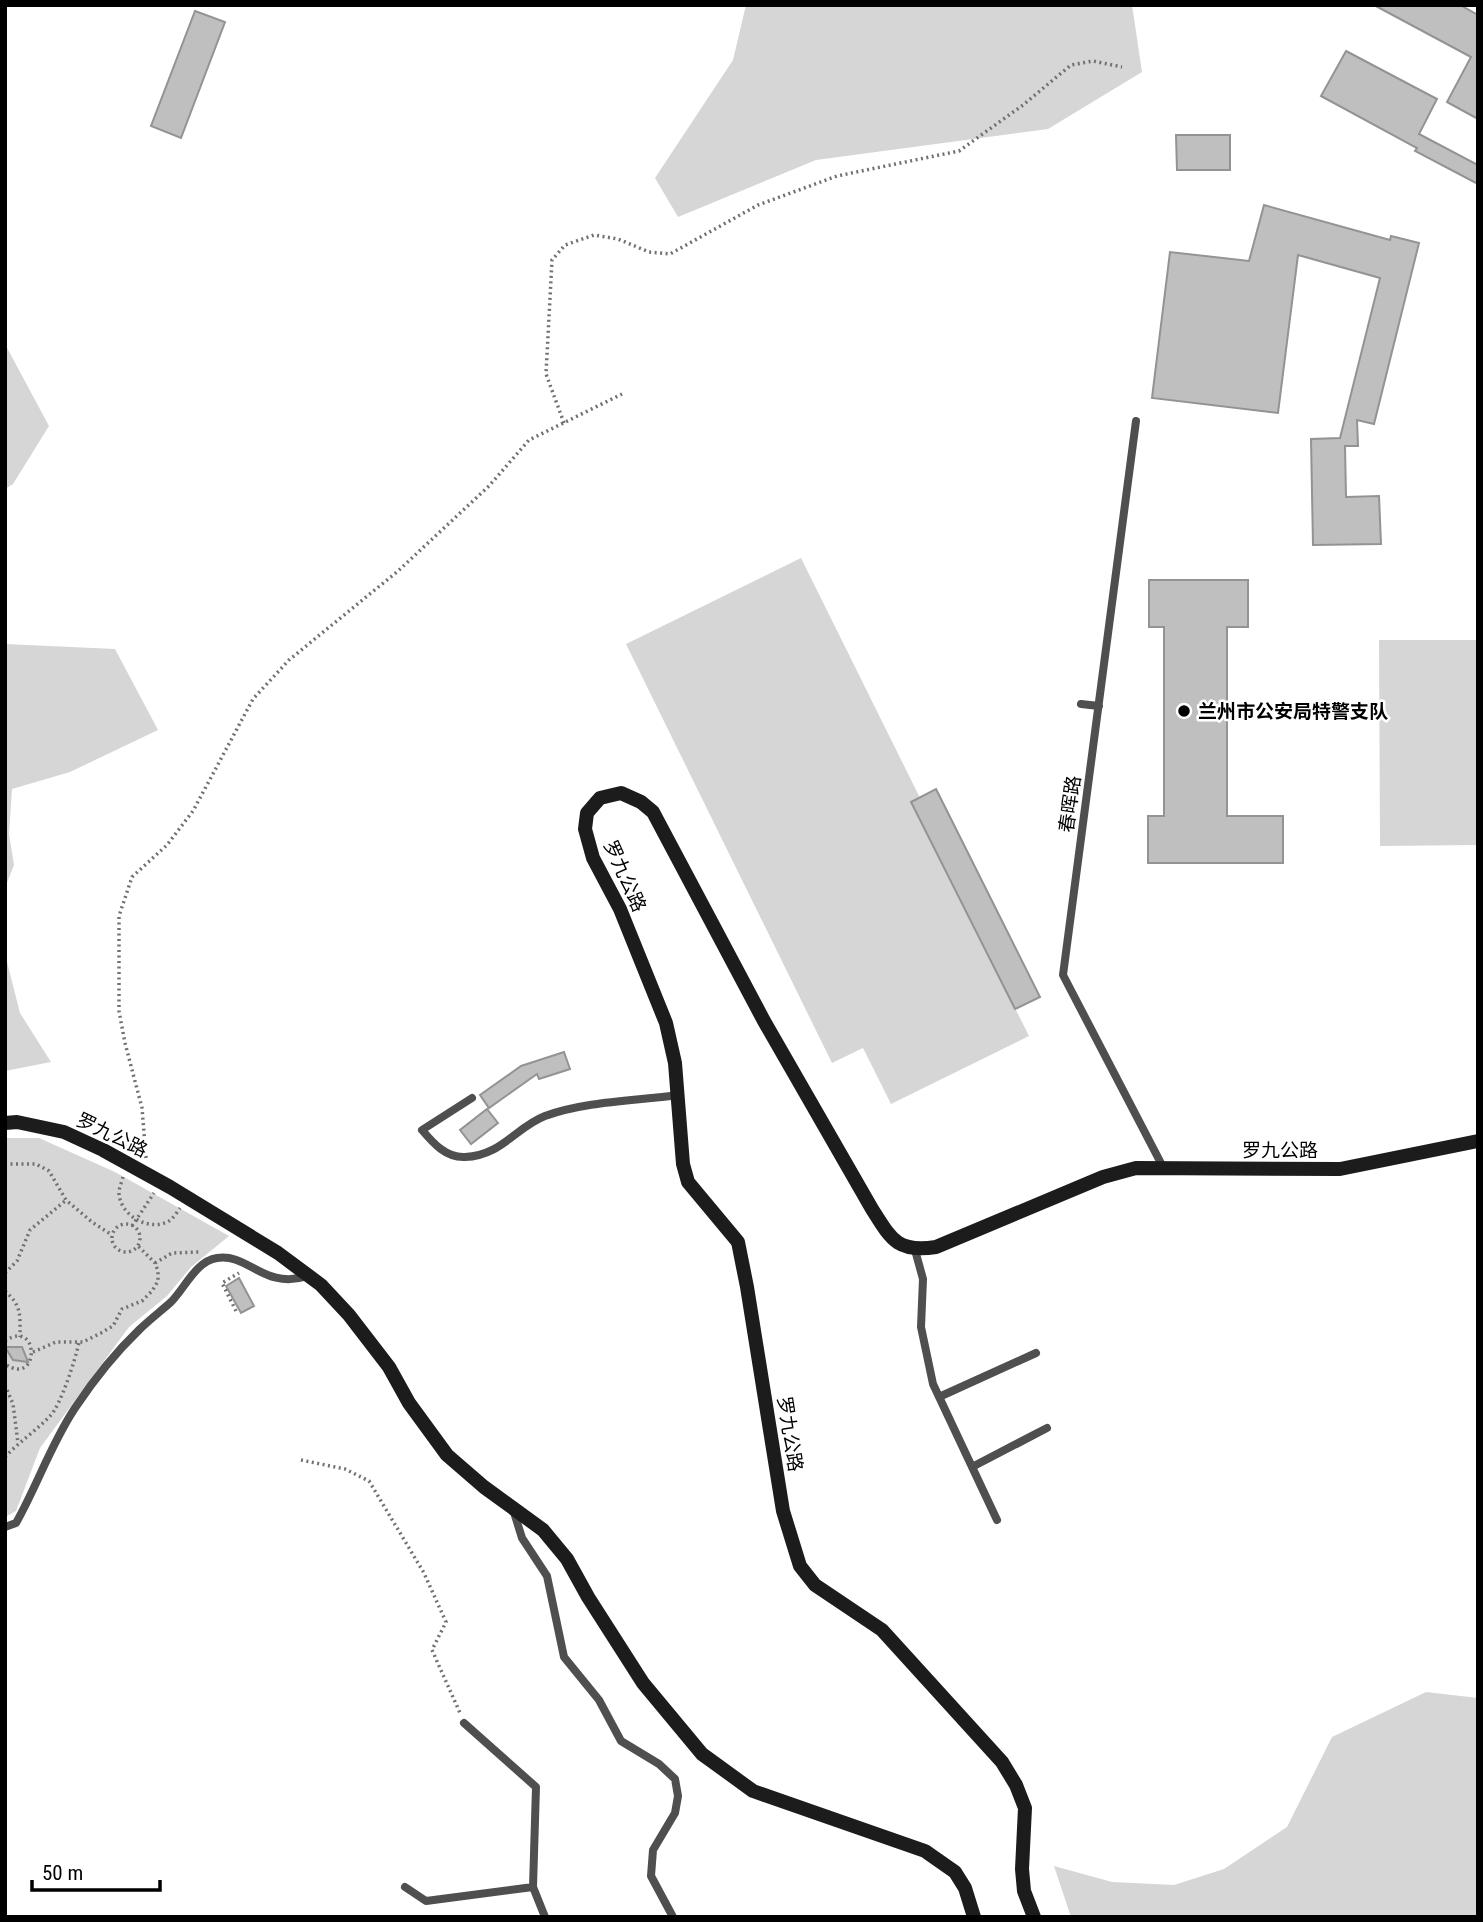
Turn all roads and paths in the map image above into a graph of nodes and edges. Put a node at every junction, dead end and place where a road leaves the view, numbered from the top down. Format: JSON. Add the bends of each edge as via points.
{"nodes":[{"id":1,"x":1122,"y":67,"type":"dead end"},
{"id":2,"x":622,"y":394,"type":"dead end"},
{"id":3,"x":1136,"y":421,"type":"dead end"},
{"id":4,"x":564,"y":423,"type":"junction"},
{"id":5,"x":1081,"y":704,"type":"dead end"},
{"id":6,"x":1098,"y":706,"type":"junction"},
{"id":7,"x":678,"y":1095,"type":"junction"},
{"id":8,"x":472,"y":1098,"type":"dead end"},
{"id":9,"x":5,"y":1123,"type":"edge"},
{"id":10,"x":1478,"y":1141,"type":"edge"},
{"id":11,"x":5,"y":1164,"type":"edge"},
{"id":12,"x":1164,"y":1168,"type":"junction"},
{"id":13,"x":124,"y":1174,"type":"dead end"},
{"id":14,"x":147,"y":1174,"type":"junction"},
{"id":15,"x":156,"y":1191,"type":"dead end"},
{"id":16,"x":65,"y":1200,"type":"junction"},
{"id":17,"x":183,"y":1205,"type":"dead end"},
{"id":18,"x":136,"y":1220,"type":"junction"},
{"id":19,"x":132,"y":1226,"type":"junction"},
{"id":20,"x":112,"y":1236,"type":"junction"},
{"id":21,"x":138,"y":1246,"type":"junction"},
{"id":22,"x":915,"y":1250,"type":"junction"},
{"id":23,"x":217,"y":1258,"type":"junction"},
{"id":24,"x":155,"y":1263,"type":"junction"},
{"id":25,"x":250,"y":1267,"type":"junction"},
{"id":26,"x":5,"y":1273,"type":"edge"},
{"id":27,"x":308,"y":1276,"type":"junction"},
{"id":28,"x":5,"y":1291,"type":"edge"},
{"id":29,"x":236,"y":1311,"type":"dead end"},
{"id":30,"x":20,"y":1337,"type":"junction"},
{"id":31,"x":5,"y":1342,"type":"edge"},
{"id":32,"x":79,"y":1342,"type":"junction"},
{"id":33,"x":33,"y":1352,"type":"junction"},
{"id":34,"x":1036,"y":1353,"type":"dead end"},
{"id":35,"x":5,"y":1364,"type":"edge"},
{"id":36,"x":5,"y":1387,"type":"edge"},
{"id":37,"x":939,"y":1397,"type":"junction"},
{"id":38,"x":1047,"y":1428,"type":"dead end"},
{"id":39,"x":18,"y":1443,"type":"junction"},
{"id":40,"x":5,"y":1457,"type":"edge"},
{"id":41,"x":301,"y":1460,"type":"dead end"},
{"id":42,"x":972,"y":1467,"type":"junction"},
{"id":43,"x":512,"y":1506,"type":"junction"},
{"id":44,"x":997,"y":1520,"type":"dead end"},
{"id":45,"x":5,"y":1527,"type":"edge"},
{"id":46,"x":464,"y":1723,"type":"joint"},
{"id":47,"x":405,"y":1887,"type":"dead end"},
{"id":48,"x":533,"y":1887,"type":"junction"},
{"id":49,"x":545,"y":1917,"type":"edge"},
{"id":50,"x":673,"y":1917,"type":"edge"},
{"id":51,"x":974,"y":1917,"type":"edge"},
{"id":52,"x":1034,"y":1917,"type":"edge"}],
"edges":[{"from":1,"to":4,"type":"path","via":[[1093,61],[1071,65],[959,151],[837,176],[758,205],[670,254],[594,236],[565,245],[552,260],[546,374]]},
{"from":2,"to":4,"type":"path"},
{"from":3,"to":6,"type":"lane","name":"春晖路"},
{"from":4,"to":14,"type":"path","via":[[529,440],[489,486],[398,571],[289,660],[253,699],[193,811],[167,845],[132,877],[119,916],[119,1011],[142,1108]]},
{"from":5,"to":6,"type":"lane"},
{"from":6,"to":12,"type":"lane","name":"春晖路","via":[[1063,975]]},
{"from":7,"to":8,"type":"lane","via":[[576,1108],[543,1117],[497,1149],[464,1157],[438,1149],[422,1130]]},
{"from":7,"to":22,"type":"street","name":"罗九公路","via":[[666,1023],[620,909],[593,858],[585,829],[587,813],[600,798],[621,793],[653,812],[872,1209],[887,1233]]},
{"from":7,"to":52,"type":"street","name":"罗九公路","via":[[688,1182],[737,1242],[783,1511],[800,1566],[815,1586],[882,1630],[1002,1762],[1025,1808],[1022,1869]]},
{"from":9,"to":14,"type":"street","name":"罗九公路","via":[[64,1132]]},
{"from":10,"to":12,"type":"street","name":"罗九公路","via":[[1340,1169]]},
{"from":11,"to":16,"type":"path","via":[[36,1164],[49,1171]]},
{"from":12,"to":22,"type":"street","name":"罗九公路","via":[[1136,1168],[1103,1177],[949,1242]]},
{"from":13,"to":18,"type":"path","via":[[119,1193],[122,1205]]},
{"from":14,"to":27,"type":"street","name":"罗九公路"},
{"from":15,"to":18,"type":"path"},
{"from":16,"to":20,"type":"path"},
{"from":16,"to":26,"type":"path","via":[[30,1230],[17,1261]]},
{"from":17,"to":18,"type":"path","via":[[170,1221],[150,1224]]},
{"from":18,"to":19,"type":"path"},
{"from":19,"to":20,"type":"path","via":[[121,1225]]},
{"from":19,"to":21,"type":"path","via":[[139,1233]]},
{"from":20,"to":21,"type":"path","via":[[121,1251]]},
{"from":21,"to":24,"type":"path"},
{"from":22,"to":37,"type":"lane","via":[[923,1279],[921,1326]]},
{"from":23,"to":24,"type":"path","via":[[191,1251],[172,1253]]},
{"from":23,"to":25,"type":"lane"},
{"from":23,"to":45,"type":"lane","via":[[202,1264],[114,1358],[74,1410],[16,1523]]},
{"from":24,"to":32,"type":"path","via":[[158,1281],[152,1291],[122,1309],[113,1326]]},
{"from":25,"to":27,"type":"lane","via":[[278,1279]]},
{"from":25,"to":29,"type":"path","via":[[222,1283]]},
{"from":27,"to":43,"type":"street","name":"罗九公路","via":[[349,1315],[447,1455]]},
{"from":28,"to":30,"type":"path","via":[[19,1309]]},
{"from":30,"to":31,"type":"path"},
{"from":30,"to":33,"type":"path","via":[[29,1342]]},
{"from":32,"to":33,"type":"path","via":[[56,1342]]},
{"from":32,"to":39,"type":"path","via":[[57,1407]]},
{"from":33,"to":35,"type":"path","via":[[25,1366]]},
{"from":34,"to":37,"type":"lane"},
{"from":36,"to":39,"type":"path","via":[[13,1404]]},
{"from":37,"to":42,"type":"lane"},
{"from":38,"to":42,"type":"lane"},
{"from":39,"to":40,"type":"path"},
{"from":41,"to":46,"type":"path","via":[[345,1469],[369,1481],[424,1573],[446,1622],[432,1650]]},
{"from":42,"to":44,"type":"lane"},
{"from":43,"to":50,"type":"lane","via":[[522,1538],[547,1576],[564,1657],[599,1700],[621,1741],[675,1779],[675,1813],[653,1850],[651,1877]]},
{"from":43,"to":51,"type":"street","name":"罗九公路","via":[[543,1530],[567,1559],[643,1683],[702,1754],[753,1790],[925,1851],[955,1872]]},
{"from":46,"to":48,"type":"lane","via":[[536,1787]]},
{"from":47,"to":48,"type":"lane","via":[[426,1900]]},
{"from":48,"to":49,"type":"lane"}]}
